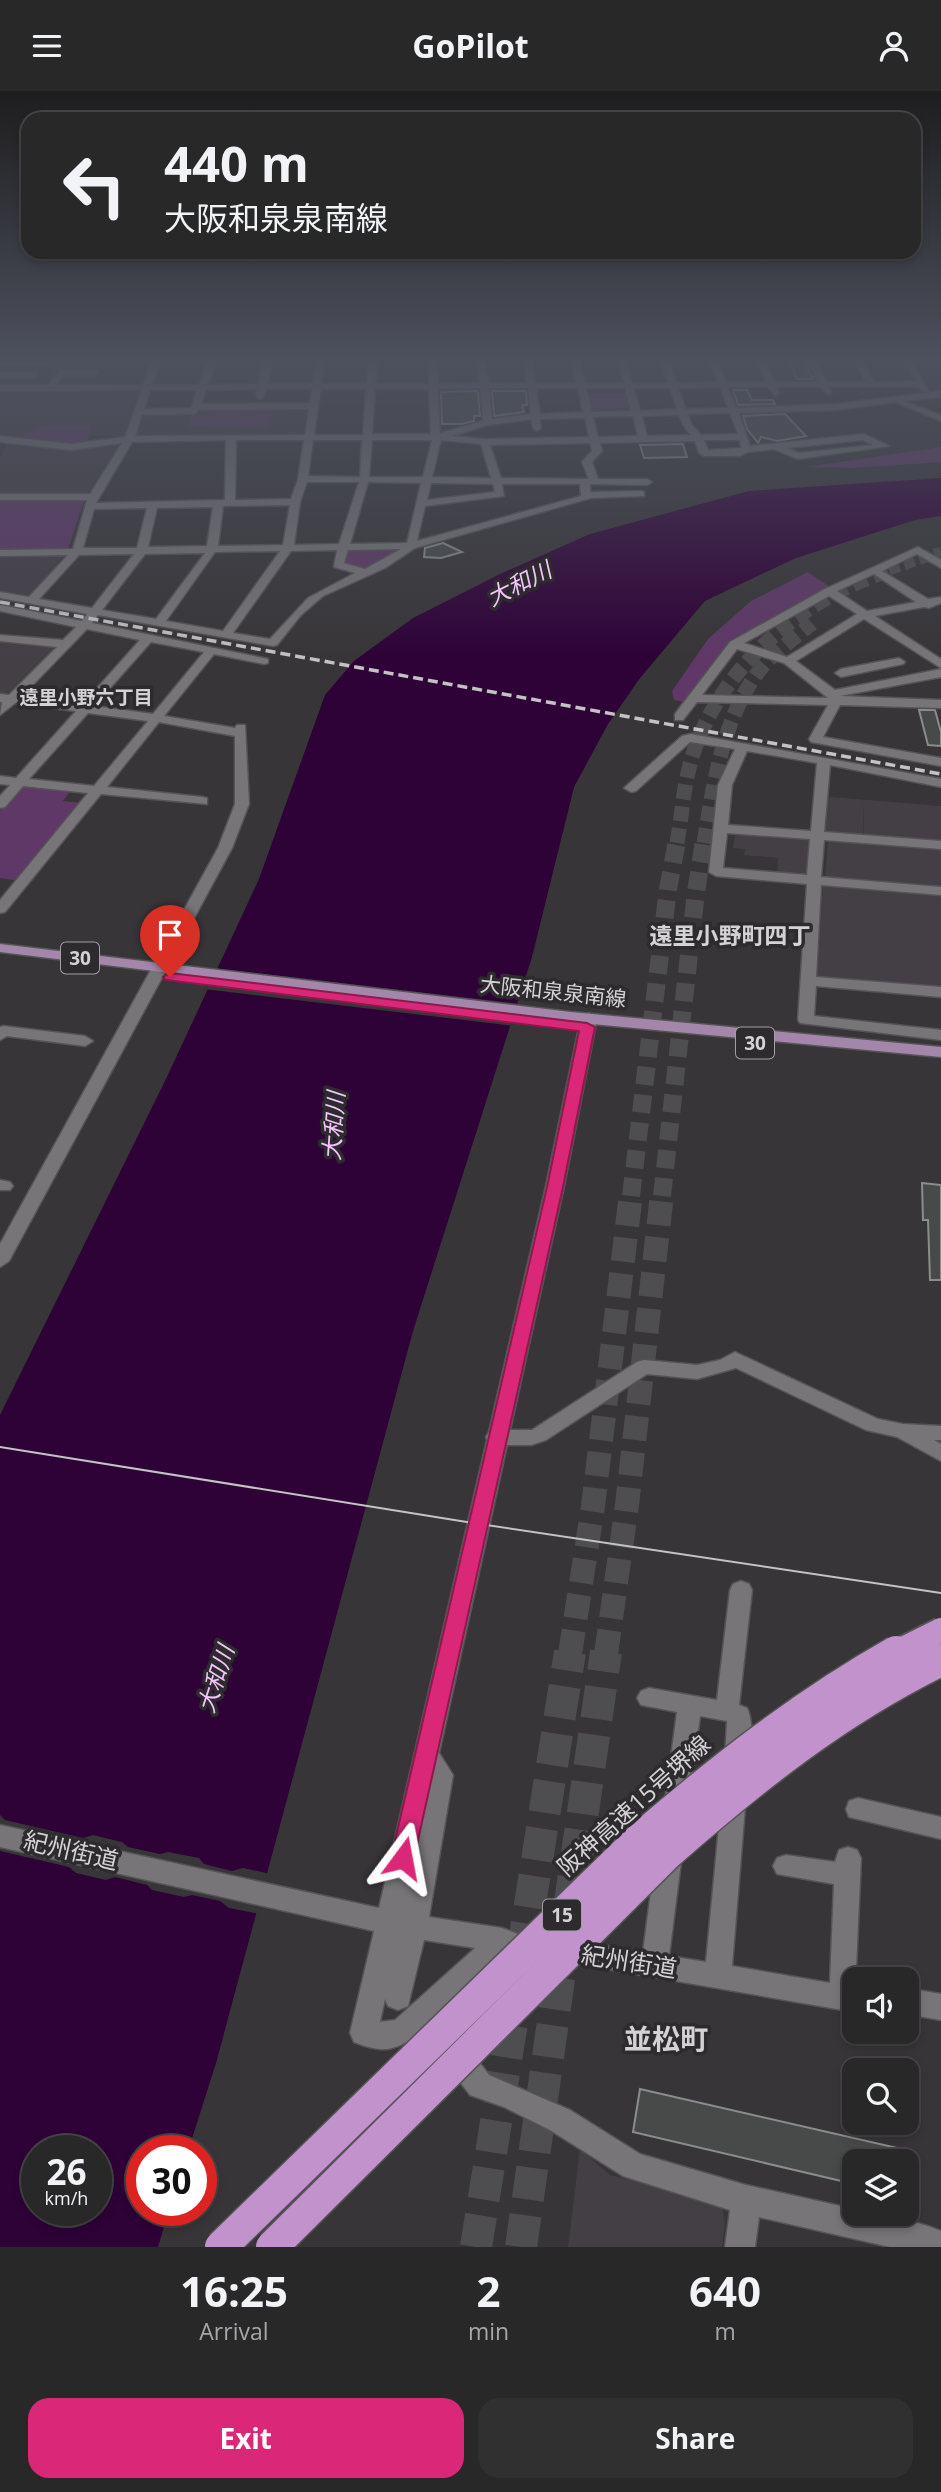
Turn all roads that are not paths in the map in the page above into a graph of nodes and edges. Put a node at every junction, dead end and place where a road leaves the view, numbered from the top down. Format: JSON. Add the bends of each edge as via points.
{"nodes":[{"id":1,"x":117,"y":459,"type":"edge"},
{"id":2,"x":229,"y":459,"type":"edge"},
{"id":3,"x":305,"y":459,"type":"edge"},
{"id":4,"x":366,"y":459,"type":"edge"},
{"id":5,"x":431,"y":459,"type":"edge"},
{"id":6,"x":489,"y":459,"type":"edge"},
{"id":7,"x":591,"y":459,"type":"edge"},
{"id":8,"x":303,"y":479,"type":"junction"},
{"id":9,"x":364,"y":481,"type":"junction"},
{"id":10,"x":426,"y":481,"type":"junction"},
{"id":11,"x":495,"y":481,"type":"junction"},
{"id":12,"x":590,"y":482,"type":"junction"},
{"id":13,"x":647,"y":482,"type":"dead end"},
{"id":14,"x":501,"y":494,"type":"junction"},
{"id":15,"x":586,"y":495,"type":"junction"},
{"id":16,"x":641,"y":495,"type":"dead end"},
{"id":17,"x":0,"y":497,"type":"edge"},
{"id":18,"x":92,"y":501,"type":"junction"},
{"id":19,"x":295,"y":502,"type":"junction"},
{"id":20,"x":224,"y":504,"type":"junction"},
{"id":21,"x":421,"y":504,"type":"junction"},
{"id":22,"x":153,"y":505,"type":"junction"},
{"id":23,"x":513,"y":517,"type":"junction"},
{"id":24,"x":411,"y":546,"type":"junction"},
{"id":25,"x":344,"y":547,"type":"junction"},
{"id":26,"x":288,"y":548,"type":"junction"},
{"id":27,"x":212,"y":549,"type":"junction"},
{"id":28,"x":142,"y":550,"type":"junction"},
{"id":29,"x":77,"y":551,"type":"junction"},
{"id":30,"x":0,"y":553,"type":"edge"},
{"id":31,"x":941,"y":565,"type":"edge"},
{"id":32,"x":874,"y":570,"type":"junction"},
{"id":33,"x":366,"y":573,"type":"junction"},
{"id":34,"x":829,"y":590,"type":"junction"},
{"id":35,"x":0,"y":595,"type":"edge"},
{"id":36,"x":32,"y":600,"type":"junction"},
{"id":37,"x":941,"y":600,"type":"edge"},
{"id":38,"x":926,"y":603,"type":"junction"},
{"id":39,"x":0,"y":608,"type":"edge"},
{"id":40,"x":23,"y":612,"type":"junction"},
{"id":41,"x":941,"y":613,"type":"edge"},
{"id":42,"x":863,"y":615,"type":"junction"},
{"id":43,"x":91,"y":617,"type":"junction"},
{"id":44,"x":159,"y":622,"type":"junction"},
{"id":45,"x":226,"y":634,"type":"junction"},
{"id":46,"x":0,"y":636,"type":"edge"},
{"id":47,"x":149,"y":637,"type":"junction"},
{"id":48,"x":65,"y":644,"type":"junction"},
{"id":49,"x":734,"y":644,"type":"junction"},
{"id":50,"x":211,"y":651,"type":"junction"},
{"id":51,"x":264,"y":661,"type":"dead end"},
{"id":52,"x":788,"y":661,"type":"junction"},
{"id":53,"x":899,"y":662,"type":"dead end"},
{"id":54,"x":941,"y":664,"type":"edge"},
{"id":55,"x":876,"y":666,"type":"junction"},
{"id":56,"x":841,"y":673,"type":"dead end"},
{"id":57,"x":941,"y":673,"type":"edge"},
{"id":58,"x":899,"y":681,"type":"junction"},
{"id":59,"x":6,"y":698,"type":"edge"},
{"id":60,"x":693,"y":698,"type":"junction"},
{"id":61,"x":834,"y":698,"type":"junction"},
{"id":62,"x":941,"y":704,"type":"edge"},
{"id":63,"x":85,"y":709,"type":"junction"},
{"id":64,"x":0,"y":711,"type":"edge"},
{"id":65,"x":679,"y":717,"type":"dead end"},
{"id":66,"x":156,"y":718,"type":"junction"},
{"id":67,"x":742,"y":748,"type":"junction"},
{"id":68,"x":824,"y":760,"type":"junction"},
{"id":69,"x":941,"y":762,"type":"edge"},
{"id":70,"x":0,"y":781,"type":"edge"},
{"id":71,"x":19,"y":782,"type":"junction"},
{"id":72,"x":941,"y":783,"type":"edge"},
{"id":73,"x":631,"y":788,"type":"dead end"},
{"id":74,"x":97,"y":791,"type":"junction"},
{"id":75,"x":202,"y":801,"type":"dead end"},
{"id":76,"x":0,"y":804,"type":"edge"},
{"id":77,"x":720,"y":828,"type":"junction"},
{"id":78,"x":816,"y":835,"type":"junction"},
{"id":79,"x":941,"y":845,"type":"edge"},
{"id":80,"x":813,"y":881,"type":"junction"},
{"id":81,"x":0,"y":882,"type":"edge"},
{"id":82,"x":19,"y":885,"type":"junction"},
{"id":83,"x":941,"y":891,"type":"edge"},
{"id":84,"x":0,"y":909,"type":"edge"},
{"id":85,"x":0,"y":948,"type":"edge"},
{"id":86,"x":0,"y":957,"type":"edge"},
{"id":87,"x":158,"y":971,"type":"junction"},
{"id":88,"x":808,"y":981,"type":"junction"},
{"id":89,"x":941,"y":992,"type":"edge"},
{"id":90,"x":588,"y":1026,"type":"junction"},
{"id":91,"x":0,"y":1035,"type":"edge"},
{"id":92,"x":941,"y":1035,"type":"edge"},
{"id":93,"x":85,"y":1041,"type":"dead end"},
{"id":94,"x":941,"y":1052,"type":"edge"},
{"id":95,"x":941,"y":1061,"type":"edge"},
{"id":96,"x":0,"y":1261,"type":"edge"},
{"id":97,"x":903,"y":1431,"type":"junction"},
{"id":98,"x":941,"y":1433,"type":"edge"},
{"id":99,"x":496,"y":1437,"type":"junction"},
{"id":100,"x":941,"y":1454,"type":"edge"},
{"id":101,"x":741,"y":1590,"type":"dead end"},
{"id":102,"x":941,"y":1630,"type":"edge"},
{"id":103,"x":941,"y":1660,"type":"edge"},
{"id":104,"x":649,"y":1697,"type":"dead end"},
{"id":105,"x":690,"y":1705,"type":"junction"},
{"id":106,"x":727,"y":1711,"type":"junction"},
{"id":107,"x":858,"y":1809,"type":"dead end"},
{"id":108,"x":941,"y":1828,"type":"edge"},
{"id":109,"x":0,"y":1836,"type":"edge"},
{"id":110,"x":786,"y":1866,"type":"dead end"},
{"id":111,"x":391,"y":1922,"type":"junction"},
{"id":112,"x":502,"y":1940,"type":"junction"},
{"id":113,"x":575,"y":1953,"type":"junction"},
{"id":114,"x":654,"y":1966,"type":"junction"},
{"id":115,"x":848,"y":1967,"type":"edge"},
{"id":116,"x":718,"y":1976,"type":"junction"},
{"id":117,"x":445,"y":1996,"type":"junction"},
{"id":118,"x":398,"y":1997,"type":"dead end"},
{"id":119,"x":842,"y":1997,"type":"edge"},
{"id":120,"x":919,"y":2003,"type":"edge"},
{"id":121,"x":941,"y":2007,"type":"edge"},
{"id":122,"x":464,"y":2065,"type":"junction"},
{"id":123,"x":380,"y":2143,"type":"dead end"},
{"id":124,"x":746,"y":2200,"type":"junction"},
{"id":125,"x":941,"y":2246,"type":"edge"},
{"id":126,"x":221,"y":2247,"type":"edge"},
{"id":127,"x":272,"y":2247,"type":"edge"},
{"id":128,"x":740,"y":2247,"type":"edge"}],
"edges":[{"from":1,"to":18,"type":"street"},
{"from":2,"to":20,"type":"street"},
{"from":3,"to":8,"type":"street"},
{"from":4,"to":9,"type":"street"},
{"from":5,"to":10,"type":"street"},
{"from":6,"to":11,"type":"street"},
{"from":7,"to":12,"type":"street","via":[[587,463]]},
{"from":8,"to":9,"type":"street"},
{"from":8,"to":19,"type":"street"},
{"from":9,"to":10,"type":"street"},
{"from":9,"to":25,"type":"street"},
{"from":10,"to":11,"type":"street","via":[[474,477]]},
{"from":10,"to":21,"type":"street"},
{"from":11,"to":12,"type":"street"},
{"from":11,"to":14,"type":"street"},
{"from":12,"to":13,"type":"street"},
{"from":12,"to":15,"type":"street"},
{"from":14,"to":21,"type":"street"},
{"from":14,"to":23,"type":"street"},
{"from":15,"to":16,"type":"street"},
{"from":15,"to":23,"type":"street"},
{"from":17,"to":18,"type":"street"},
{"from":18,"to":22,"type":"street"},
{"from":18,"to":29,"type":"street"},
{"from":19,"to":20,"type":"street"},
{"from":19,"to":26,"type":"street"},
{"from":20,"to":22,"type":"street"},
{"from":20,"to":27,"type":"street"},
{"from":21,"to":24,"type":"street"},
{"from":22,"to":28,"type":"street"},
{"from":23,"to":24,"type":"street"},
{"from":24,"to":25,"type":"street"},
{"from":24,"to":33,"type":"street","via":[[400,557]]},
{"from":25,"to":26,"type":"street"},
{"from":25,"to":33,"type":"street","via":[[338,565]]},
{"from":26,"to":27,"type":"street"},
{"from":26,"to":45,"type":"street"},
{"from":27,"to":28,"type":"street"},
{"from":27,"to":44,"type":"street"},
{"from":28,"to":29,"type":"street"},
{"from":28,"to":43,"type":"street"},
{"from":29,"to":30,"type":"street"},
{"from":29,"to":36,"type":"street"},
{"from":31,"to":32,"type":"street","via":[[918,550]]},
{"from":32,"to":34,"type":"street"},
{"from":32,"to":38,"type":"street"},
{"from":33,"to":45,"type":"street","via":[[328,589],[294,614],[273,643]]},
{"from":34,"to":42,"type":"street"},
{"from":34,"to":49,"type":"street"},
{"from":35,"to":36,"type":"street"},
{"from":36,"to":43,"type":"street"},
{"from":37,"to":38,"type":"street"},
{"from":38,"to":41,"type":"street"},
{"from":38,"to":42,"type":"street"},
{"from":39,"to":40,"type":"street"},
{"from":40,"to":43,"type":"street"},
{"from":40,"to":46,"type":"street"},
{"from":42,"to":52,"type":"street"},
{"from":42,"to":54,"type":"street"},
{"from":43,"to":44,"type":"street"},
{"from":43,"to":47,"type":"street"},
{"from":43,"to":48,"type":"street"},
{"from":44,"to":45,"type":"street"},
{"from":46,"to":48,"type":"street"},
{"from":47,"to":50,"type":"street"},
{"from":47,"to":63,"type":"street"},
{"from":48,"to":59,"type":"street"},
{"from":49,"to":52,"type":"street"},
{"from":49,"to":60,"type":"street"},
{"from":50,"to":51,"type":"street"},
{"from":50,"to":66,"type":"street"},
{"from":52,"to":61,"type":"street"},
{"from":53,"to":55,"type":"street"},
{"from":55,"to":56,"type":"street"},
{"from":55,"to":58,"type":"street"},
{"from":57,"to":58,"type":"street"},
{"from":58,"to":61,"type":"street"},
{"from":59,"to":63,"type":"street"},
{"from":59,"to":64,"type":"street"},
{"from":60,"to":61,"type":"street"},
{"from":60,"to":65,"type":"street"},
{"from":61,"to":62,"type":"street"},
{"from":61,"to":69,"type":"street","via":[[815,739]]},
{"from":63,"to":66,"type":"street"},
{"from":63,"to":71,"type":"street"},
{"from":66,"to":74,"type":"street"},
{"from":66,"to":87,"type":"street","via":[[241,730],[243,789],[234,826]]},
{"from":67,"to":68,"type":"street"},
{"from":67,"to":73,"type":"street","via":[[686,739]]},
{"from":67,"to":77,"type":"street","via":[[725,785]]},
{"from":68,"to":72,"type":"street"},
{"from":68,"to":78,"type":"street"},
{"from":70,"to":71,"type":"street"},
{"from":71,"to":74,"type":"street"},
{"from":71,"to":76,"type":"street"},
{"from":74,"to":75,"type":"street"},
{"from":74,"to":82,"type":"street"},
{"from":77,"to":78,"type":"street"},
{"from":77,"to":80,"type":"street","via":[[716,872]]},
{"from":78,"to":79,"type":"street"},
{"from":78,"to":80,"type":"street"},
{"from":80,"to":83,"type":"street"},
{"from":80,"to":88,"type":"street"},
{"from":81,"to":82,"type":"street"},
{"from":82,"to":84,"type":"street"},
{"from":85,"to":87,"type":"main road","number":"30"},
{"from":86,"to":87,"type":"main road","number":"30"},
{"from":87,"to":90,"type":"main road","name":"大阪和泉泉南線","number":"30"},
{"from":87,"to":96,"type":"street"},
{"from":88,"to":89,"type":"street"},
{"from":88,"to":92,"type":"street","via":[[806,1020]]},
{"from":90,"to":94,"type":"main road","name":"大阪和泉泉南線","number":"30"},
{"from":90,"to":95,"type":"main road","name":"大阪和泉泉南線","number":"30"},
{"from":90,"to":99,"type":"street"},
{"from":91,"to":93,"type":"street","via":[[3,1031]]},
{"from":97,"to":98,"type":"street"},
{"from":97,"to":99,"type":"street","via":[[873,1425],[735,1359],[701,1372],[638,1367],[539,1435]]},
{"from":97,"to":100,"type":"street"},
{"from":99,"to":111,"type":"street","via":[[426,1755],[441,1775]]},
{"from":101,"to":106,"type":"street"},
{"from":102,"to":126,"type":"highway","name":"阪神高速15号堺線","number":"15","bridge":true,"via":[[833,1689],[740,1753],[693,1792],[642,1836]]},
{"from":103,"to":127,"type":"highway","number":"15","bridge":true,"via":[[809,1737],[715,1811]]},
{"from":104,"to":105,"type":"street"},
{"from":105,"to":106,"type":"street"},
{"from":105,"to":114,"type":"street"},
{"from":106,"to":116,"type":"street","via":[[739,1715],[740,1724]]},
{"from":107,"to":108,"type":"street"},
{"from":109,"to":111,"type":"street","name":"紀州街道"},
{"from":110,"to":115,"type":"street","via":[[848,1866]]},
{"from":111,"to":112,"type":"street","name":"紀州街道"},
{"from":111,"to":117,"type":"street","via":[[364,2033],[385,2036],[403,2031]]},
{"from":111,"to":118,"type":"street"},
{"from":112,"to":113,"type":"street","name":"紀州街道"},
{"from":112,"to":117,"type":"street"},
{"from":113,"to":114,"type":"street","name":"紀州街道"},
{"from":113,"to":122,"type":"street"},
{"from":114,"to":116,"type":"street","name":"紀州街道"},
{"from":116,"to":119,"type":"street","name":"紀州街道"},
{"from":117,"to":122,"type":"street"},
{"from":120,"to":121,"type":"street"},
{"from":122,"to":123,"type":"street"},
{"from":122,"to":124,"type":"street","via":[[480,2085],[561,2120],[634,2165]]},
{"from":124,"to":125,"type":"street"},
{"from":124,"to":128,"type":"street"}]}
